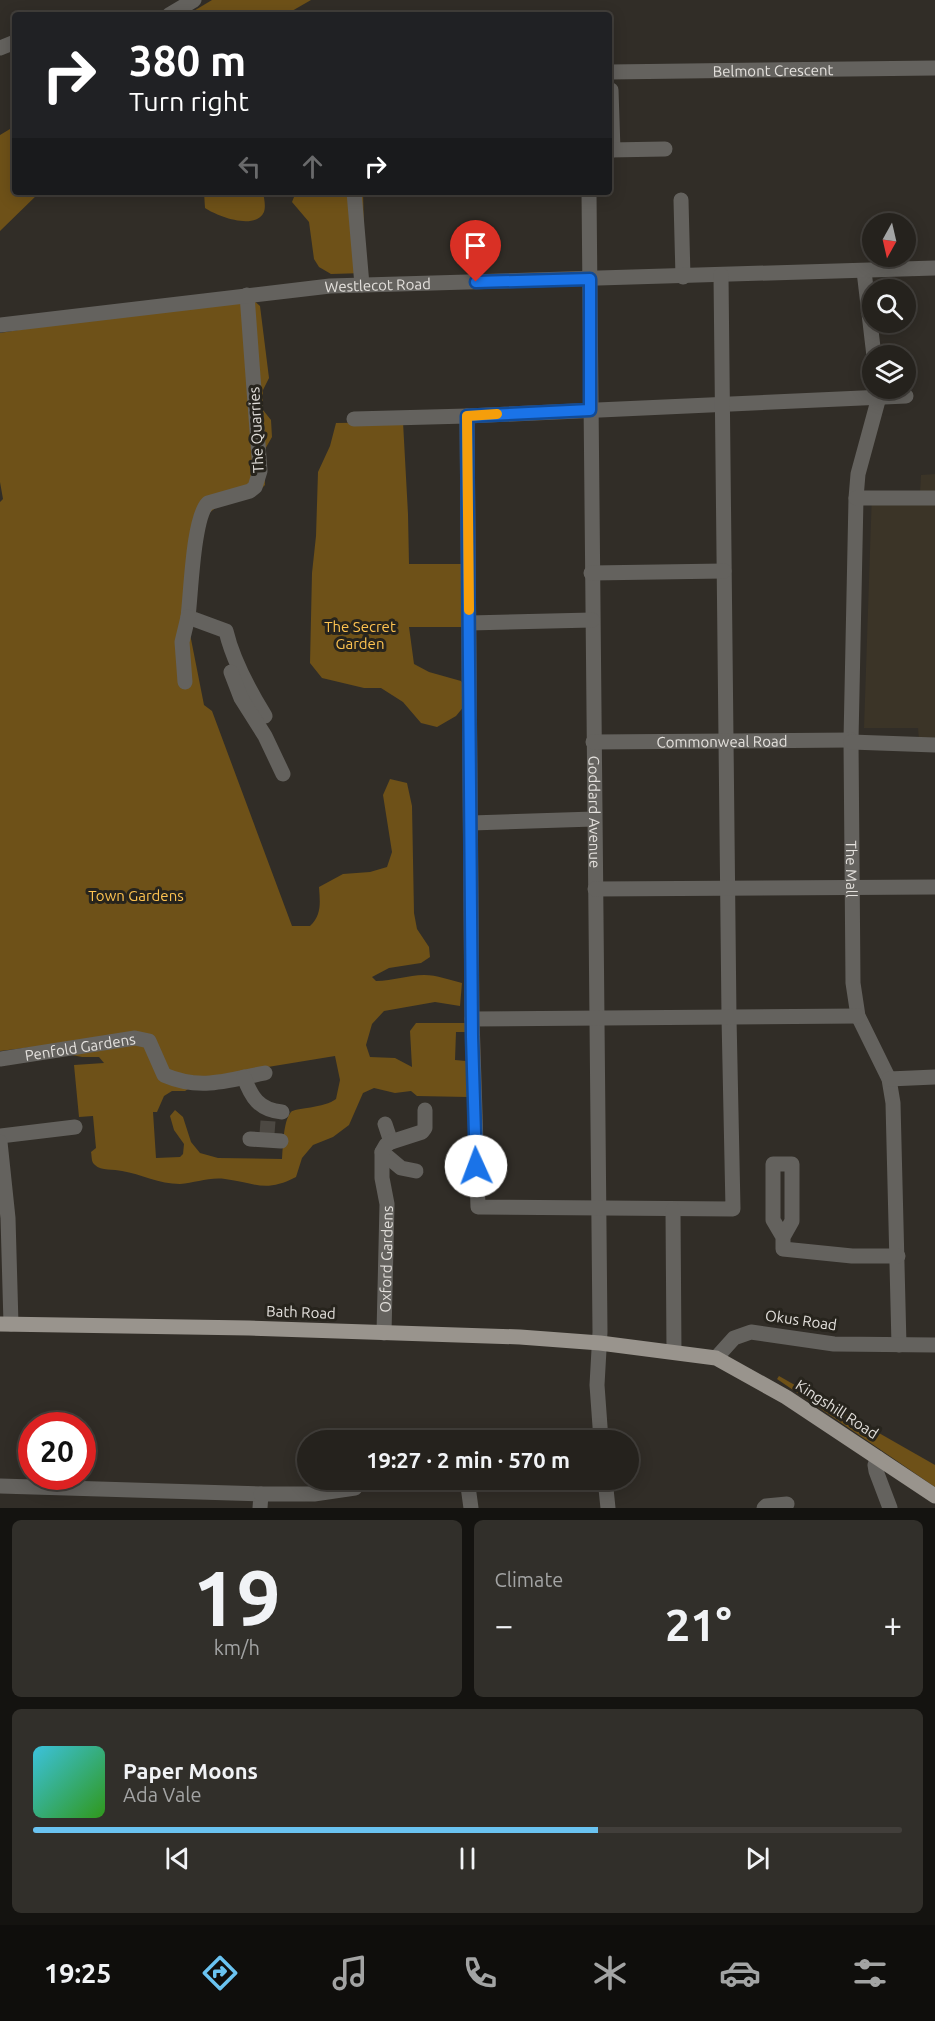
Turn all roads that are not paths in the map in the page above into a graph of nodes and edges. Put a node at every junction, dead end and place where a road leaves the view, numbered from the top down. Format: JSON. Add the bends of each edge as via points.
{"nodes":[{"id":1,"x":194,"y":0,"type":"edge"},
{"id":2,"x":175,"y":12,"type":"edge"},
{"id":3,"x":935,"y":68,"type":"edge"},
{"id":4,"x":612,"y":72,"type":"edge"},
{"id":5,"x":665,"y":148,"type":"dead end"},
{"id":6,"x":612,"y":150,"type":"edge"},
{"id":7,"x":354,"y":195,"type":"edge"},
{"id":8,"x":589,"y":195,"type":"edge"},
{"id":9,"x":681,"y":200,"type":"dead end"},
{"id":10,"x":935,"y":268,"type":"edge"},
{"id":11,"x":864,"y":271,"type":"junction"},
{"id":12,"x":721,"y":275,"type":"junction"},
{"id":13,"x":683,"y":276,"type":"junction"},
{"id":14,"x":590,"y":279,"type":"junction"},
{"id":15,"x":362,"y":285,"type":"junction"},
{"id":16,"x":247,"y":295,"type":"junction"},
{"id":17,"x":0,"y":325,"type":"edge"},
{"id":18,"x":873,"y":345,"type":"edge"},
{"id":19,"x":862,"y":394,"type":"edge"},
{"id":20,"x":877,"y":399,"type":"edge"},
{"id":21,"x":723,"y":403,"type":"junction"},
{"id":22,"x":590,"y":410,"type":"junction"},
{"id":23,"x":467,"y":416,"type":"junction"},
{"id":24,"x":354,"y":419,"type":"dead end"},
{"id":25,"x":856,"y":498,"type":"junction"},
{"id":26,"x":935,"y":498,"type":"edge"},
{"id":27,"x":724,"y":571,"type":"junction"},
{"id":28,"x":591,"y":573,"type":"junction"},
{"id":29,"x":188,"y":617,"type":"junction"},
{"id":30,"x":592,"y":620,"type":"junction"},
{"id":31,"x":469,"y":623,"type":"junction"},
{"id":32,"x":229,"y":644,"type":"junction"},
{"id":33,"x":184,"y":682,"type":"dead end"},
{"id":34,"x":265,"y":716,"type":"dead end"},
{"id":35,"x":726,"y":741,"type":"junction"},
{"id":36,"x":851,"y":741,"type":"junction"},
{"id":37,"x":593,"y":742,"type":"junction"},
{"id":38,"x":935,"y":746,"type":"edge"},
{"id":39,"x":283,"y":774,"type":"dead end"},
{"id":40,"x":594,"y":819,"type":"junction"},
{"id":41,"x":471,"y":823,"type":"junction"},
{"id":42,"x":935,"y":886,"type":"edge"},
{"id":43,"x":728,"y":888,"type":"junction"},
{"id":44,"x":852,"y":888,"type":"junction"},
{"id":45,"x":595,"y":889,"type":"junction"},
{"id":46,"x":858,"y":1016,"type":"junction"},
{"id":47,"x":729,"y":1017,"type":"junction"},
{"id":48,"x":597,"y":1018,"type":"junction"},
{"id":49,"x":472,"y":1019,"type":"junction"},
{"id":50,"x":0,"y":1059,"type":"edge"},
{"id":51,"x":265,"y":1073,"type":"dead end"},
{"id":52,"x":244,"y":1077,"type":"junction"},
{"id":53,"x":935,"y":1077,"type":"edge"},
{"id":54,"x":889,"y":1079,"type":"junction"},
{"id":55,"x":425,"y":1110,"type":"dead end"},
{"id":56,"x":385,"y":1124,"type":"dead end"},
{"id":57,"x":75,"y":1127,"type":"dead end"},
{"id":58,"x":0,"y":1136,"type":"edge"},
{"id":59,"x":250,"y":1139,"type":"dead end"},
{"id":60,"x":0,"y":1142,"type":"edge"},
{"id":61,"x":387,"y":1147,"type":"junction"},
{"id":62,"x":416,"y":1171,"type":"dead end"},
{"id":63,"x":599,"y":1209,"type":"junction"},
{"id":64,"x":673,"y":1210,"type":"junction"},
{"id":65,"x":783,"y":1237,"type":"dead end"},
{"id":66,"x":898,"y":1256,"type":"junction"},
{"id":67,"x":5,"y":1324,"type":"edge"},
{"id":68,"x":384,"y":1333,"type":"junction"},
{"id":69,"x":600,"y":1343,"type":"junction"},
{"id":70,"x":898,"y":1345,"type":"junction"},
{"id":71,"x":935,"y":1345,"type":"edge"},
{"id":72,"x":674,"y":1352,"type":"junction"},
{"id":73,"x":716,"y":1358,"type":"junction"},
{"id":74,"x":600,"y":1430,"type":"edge"},
{"id":75,"x":878,"y":1458,"type":"junction"},
{"id":76,"x":0,"y":1485,"type":"edge"},
{"id":77,"x":341,"y":1490,"type":"edge"},
{"id":78,"x":469,"y":1490,"type":"edge"},
{"id":79,"x":606,"y":1490,"type":"edge"},
{"id":80,"x":935,"y":1496,"type":"edge"},
{"id":81,"x":260,"y":1501,"type":"edge"},
{"id":82,"x":788,"y":1504,"type":"dead end"},
{"id":83,"x":471,"y":1508,"type":"edge"},
{"id":84,"x":608,"y":1508,"type":"edge"},
{"id":85,"x":764,"y":1508,"type":"edge"},
{"id":86,"x":890,"y":1508,"type":"edge"}],
"edges":[{"from":1,"to":2,"type":"street"},
{"from":3,"to":4,"type":"street","name":"Belmont Crescent"},
{"from":5,"to":6,"type":"street"},
{"from":7,"to":15,"type":"street"},
{"from":8,"to":14,"type":"street"},
{"from":9,"to":13,"type":"street"},
{"from":10,"to":11,"type":"street","name":"Westlecot Road"},
{"from":11,"to":12,"type":"street","name":"Westlecot Road"},
{"from":11,"to":18,"type":"street"},
{"from":12,"to":13,"type":"street","name":"Westlecot Road"},
{"from":12,"to":21,"type":"street"},
{"from":13,"to":14,"type":"street","name":"Westlecot Road"},
{"from":14,"to":15,"type":"street","name":"Westlecot Road"},
{"from":14,"to":22,"type":"street","name":"Goddard Avenue"},
{"from":15,"to":16,"type":"street","name":"Westlecot Road"},
{"from":16,"to":17,"type":"street","name":"Westlecot Road"},
{"from":16,"to":29,"type":"street","name":"The Quarries","via":[[260,471],[250,491],[204,507],[197,528]]},
{"from":19,"to":21,"type":"street"},
{"from":20,"to":25,"type":"street","name":"The Mall","via":[[858,474]]},
{"from":21,"to":22,"type":"street"},
{"from":21,"to":27,"type":"street"},
{"from":22,"to":23,"type":"street"},
{"from":22,"to":28,"type":"street","name":"Goddard Avenue"},
{"from":23,"to":24,"type":"street"},
{"from":23,"to":31,"type":"street"},
{"from":25,"to":26,"type":"street"},
{"from":25,"to":36,"type":"street","name":"The Mall"},
{"from":27,"to":28,"type":"street"},
{"from":27,"to":35,"type":"street"},
{"from":28,"to":30,"type":"street","name":"Goddard Avenue"},
{"from":29,"to":32,"type":"street","via":[[226,631]]},
{"from":29,"to":33,"type":"street","via":[[182,642]]},
{"from":30,"to":31,"type":"street"},
{"from":30,"to":37,"type":"street","name":"Goddard Avenue"},
{"from":31,"to":41,"type":"street"},
{"from":32,"to":34,"type":"street"},
{"from":32,"to":39,"type":"street","via":[[225,653],[227,663],[241,698]]},
{"from":35,"to":36,"type":"street","name":"Commonweal Road"},
{"from":35,"to":37,"type":"street","name":"Commonweal Road"},
{"from":35,"to":43,"type":"street"},
{"from":36,"to":38,"type":"street","name":"Commonweal Road"},
{"from":36,"to":44,"type":"street","name":"The Mall"},
{"from":37,"to":40,"type":"street","name":"Goddard Avenue"},
{"from":40,"to":41,"type":"street"},
{"from":40,"to":45,"type":"street","name":"Goddard Avenue"},
{"from":41,"to":49,"type":"street"},
{"from":42,"to":44,"type":"street"},
{"from":43,"to":44,"type":"street"},
{"from":43,"to":45,"type":"street"},
{"from":43,"to":47,"type":"street"},
{"from":44,"to":46,"type":"street","name":"The Mall","via":[[853,982]]},
{"from":45,"to":48,"type":"street","name":"Goddard Avenue"},
{"from":46,"to":47,"type":"street"},
{"from":46,"to":54,"type":"street","name":"The Mall"},
{"from":47,"to":48,"type":"street"},
{"from":47,"to":64,"type":"street","via":[[733,1209]]},
{"from":48,"to":49,"type":"street"},
{"from":48,"to":63,"type":"street","name":"Goddard Avenue"},
{"from":49,"to":63,"type":"street","via":[[478,1207]]},
{"from":50,"to":52,"type":"street","name":"Penfold Gardens","via":[[142,1038],[152,1045],[160,1070],[174,1079],[197,1085]]},
{"from":51,"to":52,"type":"street","name":"Penfold Gardens"},
{"from":52,"to":59,"type":"street","via":[[272,1126]]},
{"from":53,"to":54,"type":"street"},
{"from":54,"to":66,"type":"street","name":"The Mall","via":[[895,1124]]},
{"from":55,"to":61,"type":"street","via":[[422,1132]]},
{"from":56,"to":61,"type":"street","name":"Oxford Gardens"},
{"from":57,"to":58,"type":"street"},
{"from":60,"to":67,"type":"street","via":[[8,1228]]},
{"from":61,"to":62,"type":"street","via":[[401,1168]]},
{"from":61,"to":68,"type":"street","name":"Oxford Gardens","via":[[382,1178],[387,1204]]},
{"from":63,"to":64,"type":"street"},
{"from":63,"to":69,"type":"street","name":"Goddard Avenue"},
{"from":64,"to":72,"type":"street"},
{"from":65,"to":66,"type":"street","via":[[783,1250]]},
{"from":66,"to":70,"type":"street","name":"The Mall"},
{"from":67,"to":68,"type":"main road","name":"Bath Road"},
{"from":68,"to":69,"type":"main road","name":"Bath Road"},
{"from":69,"to":72,"type":"main road"},
{"from":69,"to":74,"type":"street","name":"Goddard Avenue","via":[[597,1385]]},
{"from":70,"to":71,"type":"street","name":"Okus Road"},
{"from":70,"to":73,"type":"street","name":"Okus Road","via":[[834,1344],[751,1332],[734,1338]]},
{"from":72,"to":73,"type":"main road"},
{"from":73,"to":75,"type":"main road","name":"Kingshill Road","via":[[786,1397]]},
{"from":75,"to":80,"type":"main road","name":"Kingshill Road"},
{"from":75,"to":86,"type":"street","via":[[876,1471]]},
{"from":76,"to":81,"type":"street"},
{"from":77,"to":81,"type":"street"},
{"from":78,"to":83,"type":"street"},
{"from":79,"to":84,"type":"street"},
{"from":82,"to":85,"type":"street"}]}
